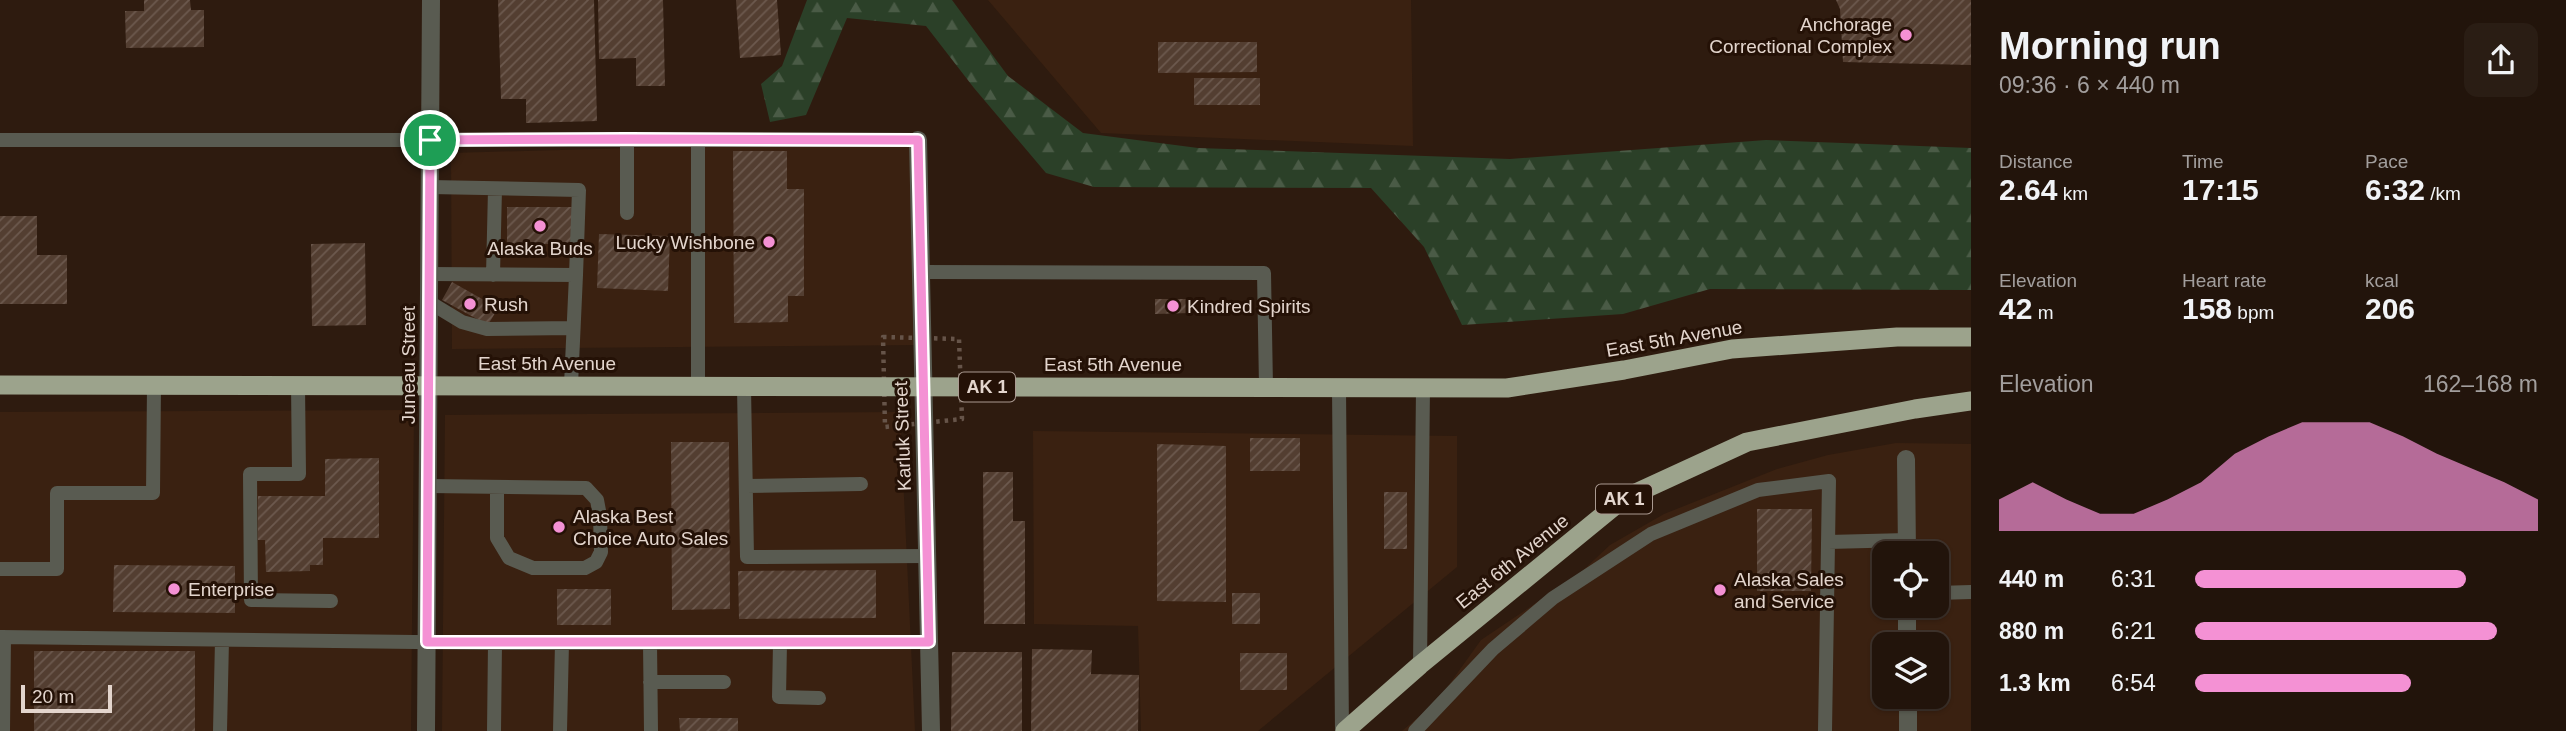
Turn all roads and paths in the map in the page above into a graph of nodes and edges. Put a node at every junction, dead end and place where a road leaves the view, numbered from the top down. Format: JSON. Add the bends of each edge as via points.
{"nodes":[{"id":1,"x":431,"y":0,"type":"edge"},
{"id":2,"x":627,"y":139,"type":"junction"},
{"id":3,"x":0,"y":140,"type":"edge"},
{"id":4,"x":430,"y":140,"type":"junction"},
{"id":5,"x":698,"y":140,"type":"junction"},
{"id":6,"x":918,"y":140,"type":"joint"},
{"id":7,"x":430,"y":187,"type":"junction"},
{"id":8,"x":495,"y":189,"type":"junction"},
{"id":9,"x":627,"y":213,"type":"dead end"},
{"id":10,"x":920,"y":272,"type":"junction"},
{"id":11,"x":429,"y":274,"type":"junction"},
{"id":12,"x":493,"y":275,"type":"junction"},
{"id":13,"x":576,"y":275,"type":"junction"},
{"id":14,"x":429,"y":302,"type":"junction"},
{"id":15,"x":573,"y":328,"type":"junction"},
{"id":16,"x":1971,"y":337,"type":"edge"},
{"id":17,"x":0,"y":385,"type":"edge"},
{"id":18,"x":154,"y":385,"type":"junction"},
{"id":19,"x":299,"y":385,"type":"junction"},
{"id":20,"x":429,"y":385,"type":"junction"},
{"id":21,"x":571,"y":385,"type":"junction"},
{"id":22,"x":698,"y":387,"type":"junction"},
{"id":23,"x":744,"y":387,"type":"junction"},
{"id":24,"x":922,"y":387,"type":"junction"},
{"id":25,"x":1266,"y":387,"type":"junction"},
{"id":26,"x":1339,"y":388,"type":"junction"},
{"id":27,"x":1423,"y":388,"type":"junction"},
{"id":28,"x":1971,"y":401,"type":"edge"},
{"id":29,"x":1906,"y":459,"type":"dead end"},
{"id":30,"x":861,"y":484,"type":"dead end"},
{"id":31,"x":428,"y":486,"type":"junction"},
{"id":32,"x":746,"y":486,"type":"junction"},
{"id":33,"x":497,"y":487,"type":"junction"},
{"id":34,"x":1907,"y":541,"type":"edge"},
{"id":35,"x":1828,"y":542,"type":"junction"},
{"id":36,"x":1872,"y":545,"type":"edge"},
{"id":37,"x":927,"y":556,"type":"junction"},
{"id":38,"x":0,"y":569,"type":"edge"},
{"id":39,"x":1971,"y":592,"type":"edge"},
{"id":40,"x":1949,"y":593,"type":"edge"},
{"id":41,"x":331,"y":601,"type":"dead end"},
{"id":42,"x":2,"y":637,"type":"edge"},
{"id":43,"x":222,"y":640,"type":"junction"},
{"id":44,"x":427,"y":642,"type":"junction"},
{"id":45,"x":929,"y":642,"type":"junction"},
{"id":46,"x":495,"y":643,"type":"junction"},
{"id":47,"x":562,"y":643,"type":"junction"},
{"id":48,"x":650,"y":643,"type":"junction"},
{"id":49,"x":780,"y":643,"type":"junction"},
{"id":50,"x":1420,"y":665,"type":"junction"},
{"id":51,"x":2,"y":676,"type":"edge"},
{"id":52,"x":650,"y":682,"type":"junction"},
{"id":53,"x":724,"y":682,"type":"dead end"},
{"id":54,"x":819,"y":698,"type":"dead end"},
{"id":55,"x":1908,"y":709,"type":"edge"},
{"id":56,"x":3,"y":731,"type":"edge"},
{"id":57,"x":220,"y":731,"type":"edge"},
{"id":58,"x":426,"y":731,"type":"edge"},
{"id":59,"x":494,"y":731,"type":"edge"},
{"id":60,"x":560,"y":731,"type":"edge"},
{"id":61,"x":651,"y":731,"type":"edge"},
{"id":62,"x":931,"y":731,"type":"edge"},
{"id":63,"x":1343,"y":731,"type":"edge"},
{"id":64,"x":1415,"y":731,"type":"edge"},
{"id":65,"x":1825,"y":731,"type":"edge"},
{"id":66,"x":1908,"y":731,"type":"edge"}],
"edges":[{"from":1,"to":4,"type":"street","name":"Juneau Street"},
{"from":2,"to":4,"type":"lane"},
{"from":2,"to":5,"type":"lane"},
{"from":2,"to":9,"type":"lane"},
{"from":3,"to":4,"type":"lane"},
{"from":4,"to":7,"type":"street","name":"Juneau Street"},
{"from":5,"to":6,"type":"lane"},
{"from":5,"to":22,"type":"lane"},
{"from":6,"to":10,"type":"street","name":"Karluk Street"},
{"from":7,"to":8,"type":"lane"},
{"from":7,"to":11,"type":"street","name":"Juneau Street"},
{"from":8,"to":12,"type":"lane"},
{"from":8,"to":13,"type":"lane","via":[[579,190]]},
{"from":10,"to":24,"type":"street","name":"Karluk Street"},
{"from":10,"to":25,"type":"lane","via":[[1264,273]]},
{"from":11,"to":12,"type":"lane"},
{"from":11,"to":14,"type":"street","name":"Juneau Street"},
{"from":12,"to":13,"type":"lane"},
{"from":13,"to":15,"type":"lane"},
{"from":14,"to":15,"type":"lane","via":[[462,322],[487,329]]},
{"from":14,"to":20,"type":"street","name":"Juneau Street"},
{"from":15,"to":21,"type":"lane"},
{"from":16,"to":27,"type":"highway","name":"East 5th Avenue","number":"AK 1","via":[[1897,337],[1731,349],[1507,388]]},
{"from":17,"to":18,"type":"highway","name":"East 5th Avenue","number":"AK 1"},
{"from":18,"to":19,"type":"highway","name":"East 5th Avenue","number":"AK 1"},
{"from":18,"to":38,"type":"lane","via":[[153,493],[57,493],[57,569]]},
{"from":19,"to":20,"type":"highway","name":"East 5th Avenue","number":"AK 1"},
{"from":19,"to":41,"type":"lane","via":[[299,474],[250,474],[251,600]]},
{"from":20,"to":21,"type":"highway","name":"East 5th Avenue","number":"AK 1"},
{"from":20,"to":31,"type":"street","name":"Juneau Street"},
{"from":21,"to":22,"type":"highway","name":"East 5th Avenue","number":"AK 1"},
{"from":22,"to":23,"type":"highway","name":"East 5th Avenue","number":"AK 1"},
{"from":23,"to":24,"type":"highway","name":"East 5th Avenue","number":"AK 1"},
{"from":23,"to":32,"type":"lane"},
{"from":24,"to":25,"type":"highway","name":"East 5th Avenue","number":"AK 1"},
{"from":24,"to":37,"type":"street","name":"Karluk Street"},
{"from":25,"to":26,"type":"highway","name":"East 5th Avenue","number":"AK 1"},
{"from":26,"to":27,"type":"highway","name":"East 5th Avenue","number":"AK 1"},
{"from":26,"to":63,"type":"lane"},
{"from":27,"to":50,"type":"lane"},
{"from":28,"to":50,"type":"highway","name":"East 6th Avenue","number":"AK 1","via":[[1747,442],[1623,499]]},
{"from":29,"to":34,"type":"street"},
{"from":30,"to":32,"type":"lane"},
{"from":31,"to":33,"type":"lane"},
{"from":31,"to":44,"type":"street","name":"Juneau Street"},
{"from":32,"to":37,"type":"lane","via":[[747,557]]},
{"from":33,"to":33,"type":"lane","via":[[586,488],[597,500],[600,516],[601,552],[596,562],[585,568],[534,568],[509,558],[497,538]]},
{"from":35,"to":36,"type":"lane"},
{"from":35,"to":64,"type":"lane","via":[[1829,481],[1758,490],[1651,534],[1553,598],[1493,649]]},
{"from":35,"to":65,"type":"lane"},
{"from":37,"to":45,"type":"street","name":"Karluk Street"},
{"from":39,"to":40,"type":"lane"},
{"from":42,"to":43,"type":"lane"},
{"from":42,"to":51,"type":"lane"},
{"from":43,"to":44,"type":"lane"},
{"from":43,"to":57,"type":"lane"},
{"from":44,"to":46,"type":"lane"},
{"from":44,"to":58,"type":"street","name":"Juneau Street"},
{"from":45,"to":49,"type":"lane"},
{"from":45,"to":62,"type":"street","name":"Karluk Street"},
{"from":46,"to":47,"type":"lane"},
{"from":46,"to":59,"type":"lane"},
{"from":47,"to":48,"type":"lane"},
{"from":47,"to":60,"type":"lane"},
{"from":48,"to":49,"type":"lane"},
{"from":48,"to":52,"type":"lane"},
{"from":49,"to":54,"type":"lane","via":[[779,696]]},
{"from":50,"to":63,"type":"highway","name":"East 6th Avenue","number":"AK 1"},
{"from":51,"to":56,"type":"lane"},
{"from":52,"to":53,"type":"lane"},
{"from":52,"to":61,"type":"lane"},
{"from":55,"to":66,"type":"street"}]}
